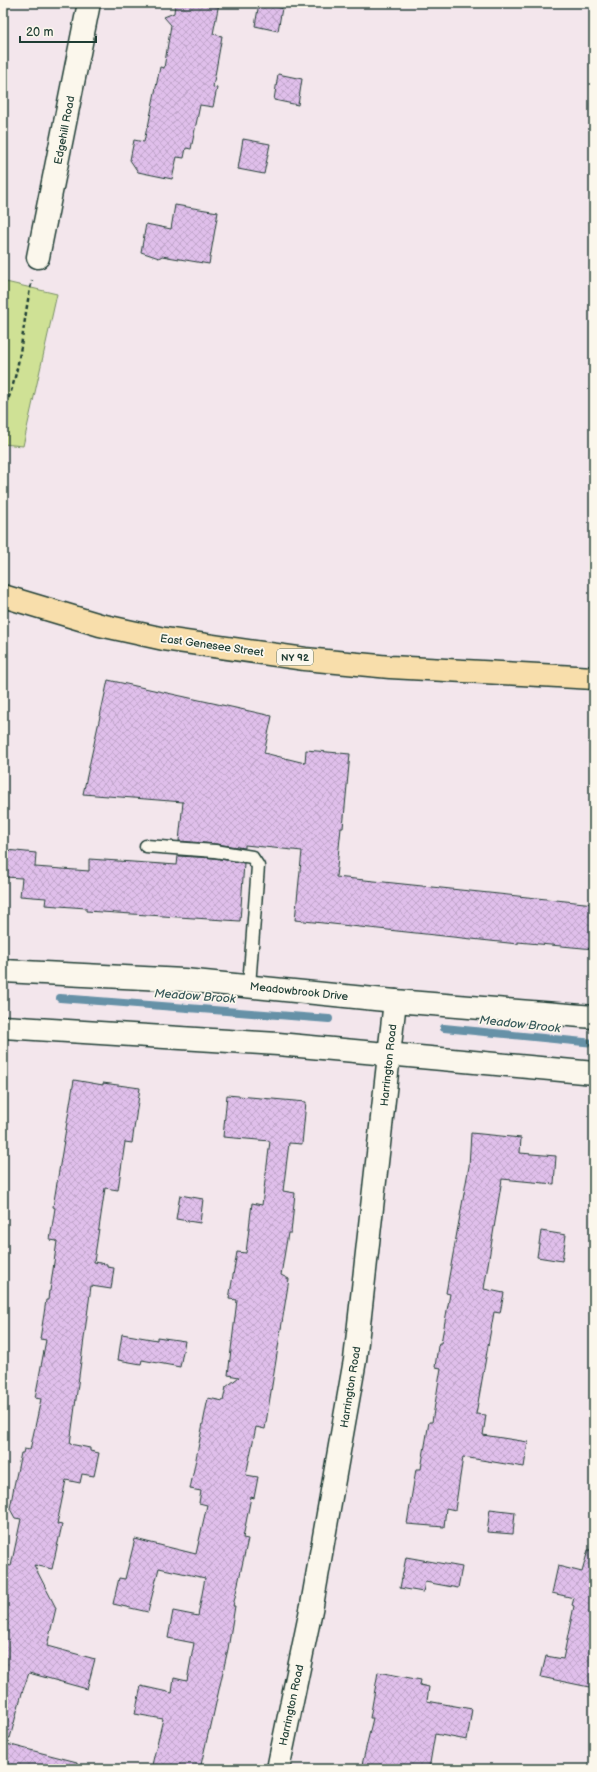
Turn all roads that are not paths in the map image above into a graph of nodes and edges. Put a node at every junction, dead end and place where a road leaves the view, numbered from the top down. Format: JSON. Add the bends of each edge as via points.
{"nodes":[{"id":1,"x":89,"y":3,"type":"edge"},
{"id":2,"x":38,"y":257,"type":"dead end"},
{"id":3,"x":3,"y":596,"type":"edge"},
{"id":4,"x":594,"y":678,"type":"edge"},
{"id":5,"x":146,"y":846,"type":"dead end"},
{"id":6,"x":3,"y":971,"type":"edge"},
{"id":7,"x":249,"y":986,"type":"junction"},
{"id":8,"x":395,"y":1001,"type":"junction"},
{"id":9,"x":594,"y":1017,"type":"edge"},
{"id":10,"x":3,"y":1027,"type":"edge"},
{"id":11,"x":389,"y":1054,"type":"junction"},
{"id":12,"x":594,"y":1073,"type":"edge"},
{"id":13,"x":278,"y":1769,"type":"edge"}],
"edges":[{"from":1,"to":2,"type":"street","name":"Edgehill Road"},
{"from":3,"to":4,"type":"main road","name":"East Genesee Street","number":"NY 92","via":[[100,625],[164,638],[305,659],[390,667]]},
{"from":5,"to":7,"type":"lane","via":[[215,851],[252,857],[258,866]]},
{"from":6,"to":7,"type":"street","name":"Meadowbrook Drive","via":[[184,980]]},
{"from":7,"to":8,"type":"street","name":"Meadowbrook Drive"},
{"from":8,"to":9,"type":"street","name":"Meadowbrook Drive"},
{"from":8,"to":11,"type":"street","name":"Harrington Road"},
{"from":10,"to":11,"type":"street","via":[[278,1044]]},
{"from":11,"to":12,"type":"street"},
{"from":11,"to":13,"type":"street","name":"Harrington Road","via":[[355,1360],[312,1605]]}]}
